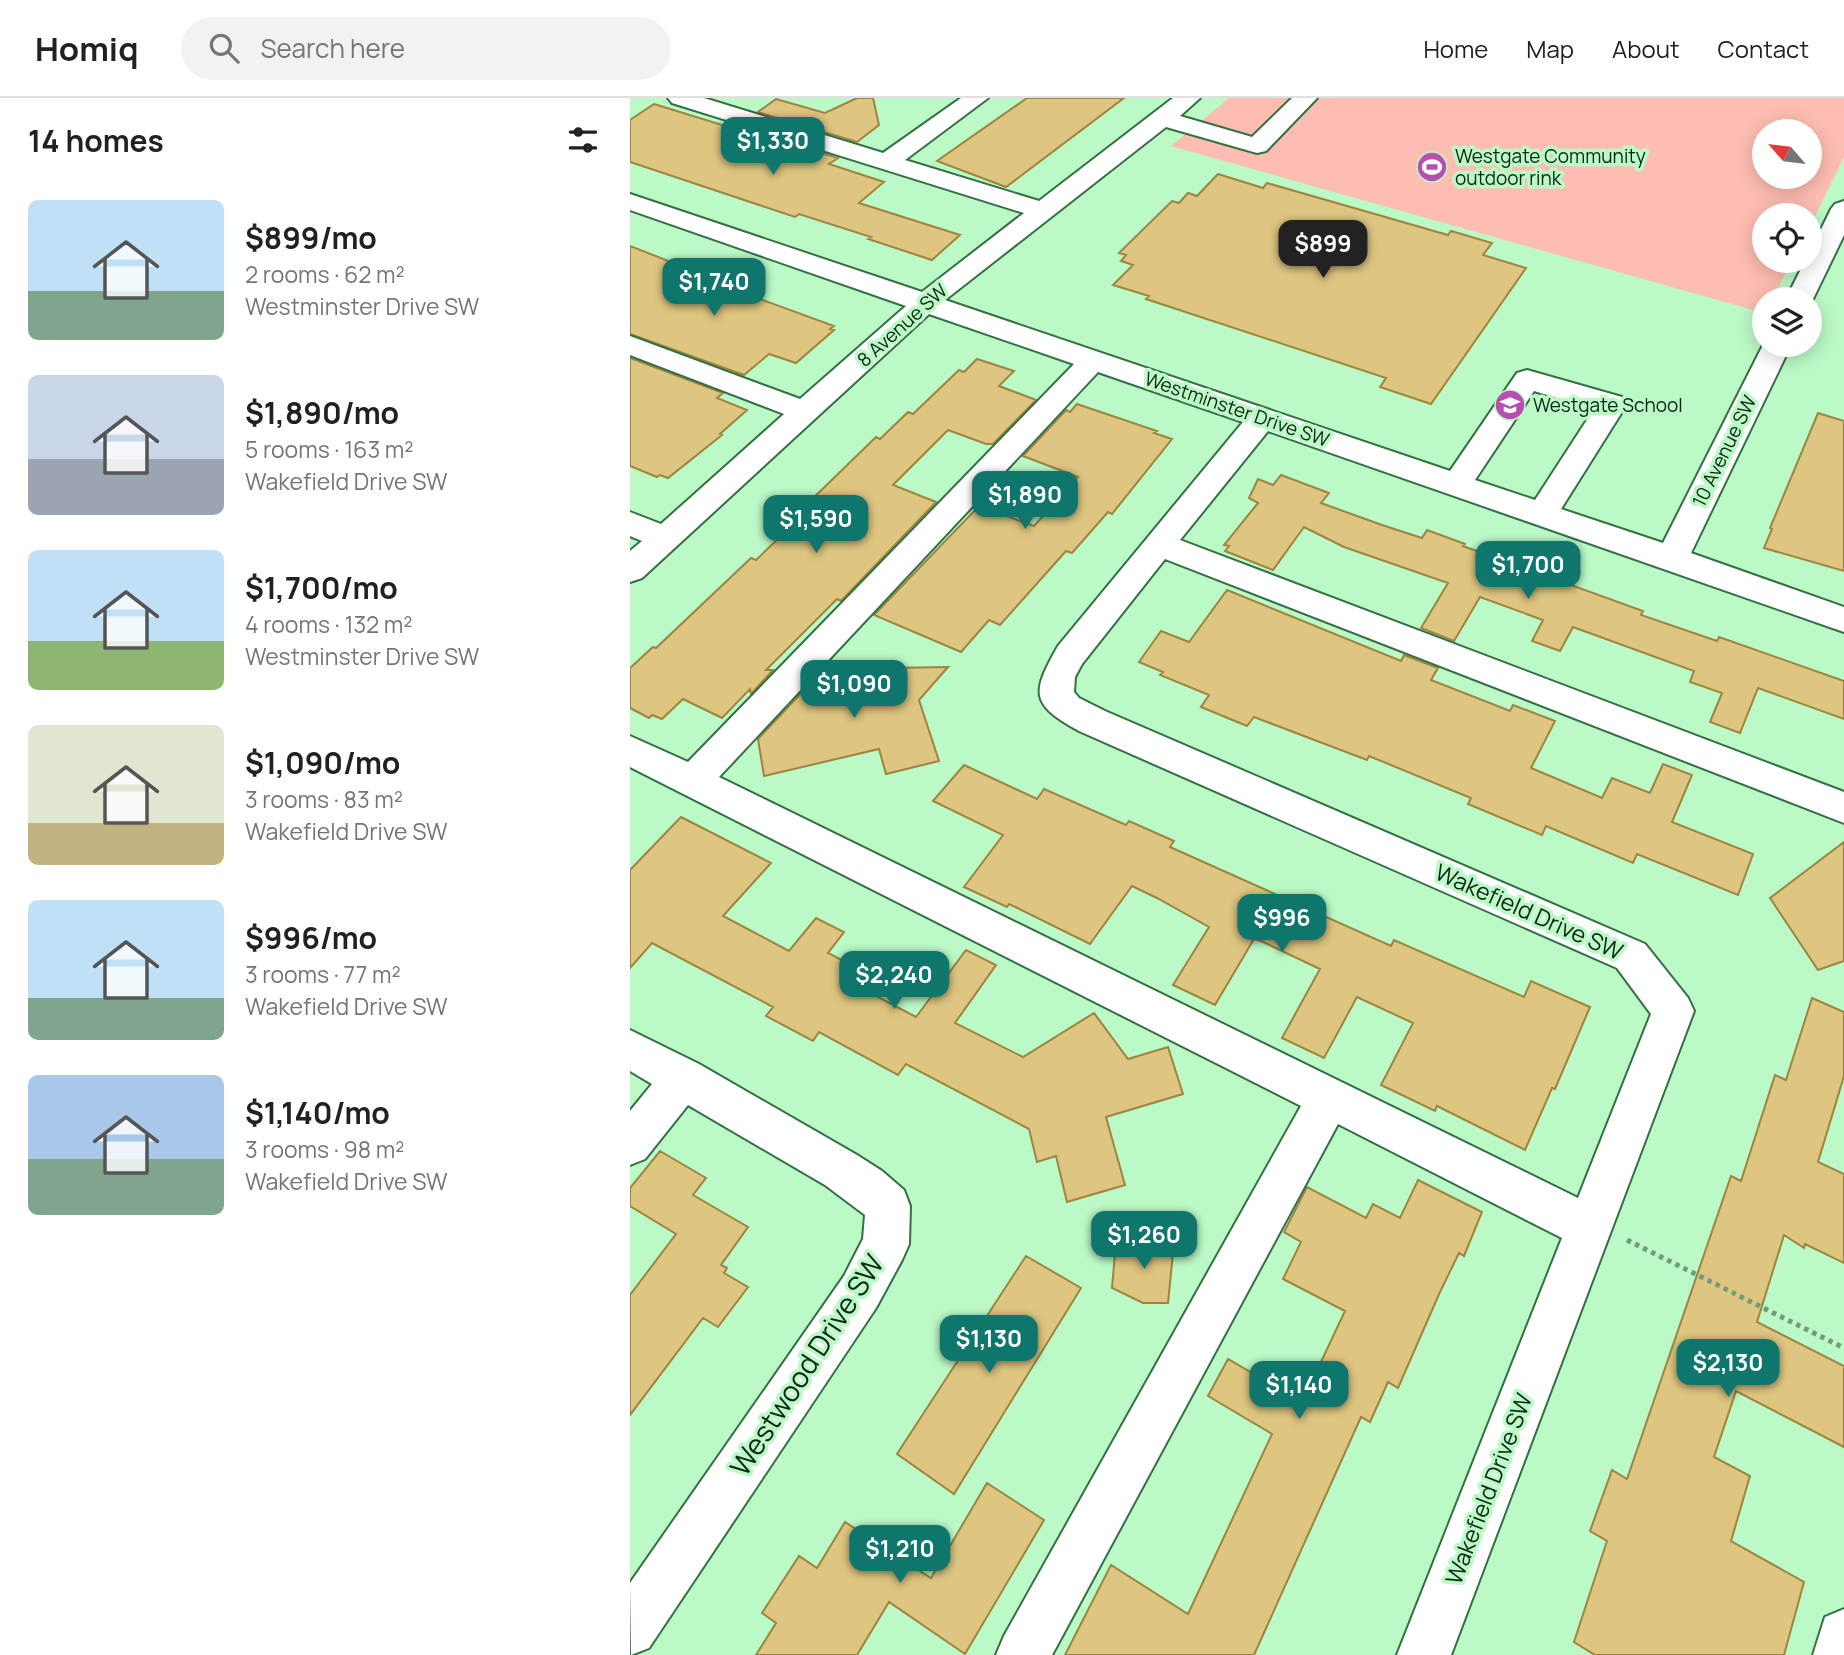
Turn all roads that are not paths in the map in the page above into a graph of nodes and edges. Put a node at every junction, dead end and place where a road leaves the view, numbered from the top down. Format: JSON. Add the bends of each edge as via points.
{"nodes":[{"id":1,"x":680,"y":98,"type":"edge"},
{"id":2,"x":976,"y":98,"type":"edge"},
{"id":3,"x":1188,"y":98,"type":"edge"},
{"id":4,"x":1305,"y":98,"type":"edge"},
{"id":5,"x":1162,"y":118,"type":"junction"},
{"id":6,"x":887,"y":161,"type":"junction"},
{"id":7,"x":630,"y":202,"type":"edge"},
{"id":8,"x":1844,"y":209,"type":"edge"},
{"id":9,"x":1042,"y":211,"type":"junction"},
{"id":10,"x":1805,"y":287,"type":"edge"},
{"id":11,"x":926,"y":303,"type":"junction"},
{"id":12,"x":630,"y":345,"type":"edge"},
{"id":13,"x":1771,"y":357,"type":"edge"},
{"id":14,"x":1094,"y":360,"type":"junction"},
{"id":15,"x":806,"y":412,"type":"junction"},
{"id":16,"x":1262,"y":418,"type":"junction"},
{"id":17,"x":1457,"y":485,"type":"junction"},
{"id":18,"x":1542,"y":514,"type":"junction"},
{"id":19,"x":630,"y":523,"type":"edge"},
{"id":20,"x":665,"y":538,"type":"junction"},
{"id":21,"x":1160,"y":545,"type":"junction"},
{"id":22,"x":1672,"y":558,"type":"junction"},
{"id":23,"x":630,"y":570,"type":"edge"},
{"id":24,"x":1844,"y":620,"type":"edge"},
{"id":25,"x":630,"y":750,"type":"edge"},
{"id":26,"x":692,"y":781,"type":"junction"},
{"id":27,"x":1844,"y":808,"type":"edge"},
{"id":28,"x":630,"y":1049,"type":"edge"},
{"id":29,"x":684,"y":1078,"type":"junction"},
{"id":30,"x":1329,"y":1098,"type":"junction"},
{"id":31,"x":630,"y":1144,"type":"edge"},
{"id":32,"x":1590,"y":1228,"type":"junction"},
{"id":33,"x":630,"y":1629,"type":"edge"},
{"id":34,"x":1844,"y":1636,"type":"edge"},
{"id":35,"x":1023,"y":1655,"type":"edge"},
{"id":36,"x":1424,"y":1655,"type":"edge"},
{"id":37,"x":1840,"y":1655,"type":"edge"}],
"edges":[{"from":1,"to":6,"type":"street"},
{"from":2,"to":6,"type":"street"},
{"from":3,"to":5,"type":"street","name":"8 Avenue SW"},
{"from":4,"to":5,"type":"street","via":[[1257,146]]},
{"from":5,"to":9,"type":"street","name":"8 Avenue SW"},
{"from":6,"to":9,"type":"street"},
{"from":7,"to":11,"type":"street","name":"Westminster Drive SW"},
{"from":8,"to":10,"type":"street"},
{"from":9,"to":11,"type":"street","name":"8 Avenue SW"},
{"from":11,"to":14,"type":"street","name":"Westminster Drive SW"},
{"from":11,"to":15,"type":"street","name":"8 Avenue SW"},
{"from":12,"to":15,"type":"street"},
{"from":13,"to":22,"type":"street","name":"10 Avenue SW"},
{"from":14,"to":16,"type":"street","name":"Westminster Drive SW"},
{"from":14,"to":26,"type":"street"},
{"from":15,"to":20,"type":"street","name":"8 Avenue SW"},
{"from":16,"to":17,"type":"street","name":"Westminster Drive SW"},
{"from":16,"to":21,"type":"street","name":"Wakefield Drive SW"},
{"from":17,"to":18,"type":"street","name":"Westminster Drive SW"},
{"from":17,"to":18,"type":"street","via":[[1527,379],[1612,404]]},
{"from":18,"to":22,"type":"street","name":"Westminster Drive SW"},
{"from":19,"to":20,"type":"street"},
{"from":20,"to":23,"type":"street","name":"8 Avenue SW"},
{"from":21,"to":27,"type":"street"},
{"from":21,"to":32,"type":"street","name":"Wakefield Drive SW","via":[[1070,655],[1058,677],[1056,695],[1067,708],[1631,956],[1673,1011]]},
{"from":22,"to":24,"type":"street","name":"Westminster Drive SW"},
{"from":25,"to":26,"type":"street"},
{"from":26,"to":30,"type":"street"},
{"from":28,"to":29,"type":"street","name":"Westwood Drive SW"},
{"from":29,"to":31,"type":"street"},
{"from":29,"to":33,"type":"street","name":"Westwood Drive SW","via":[[866,1186],[888,1206],[886,1244],[860,1292]]},
{"from":30,"to":32,"type":"street"},
{"from":30,"to":35,"type":"street"},
{"from":32,"to":36,"type":"street","name":"Wakefield Drive SW"},
{"from":34,"to":37,"type":"street"}]}
